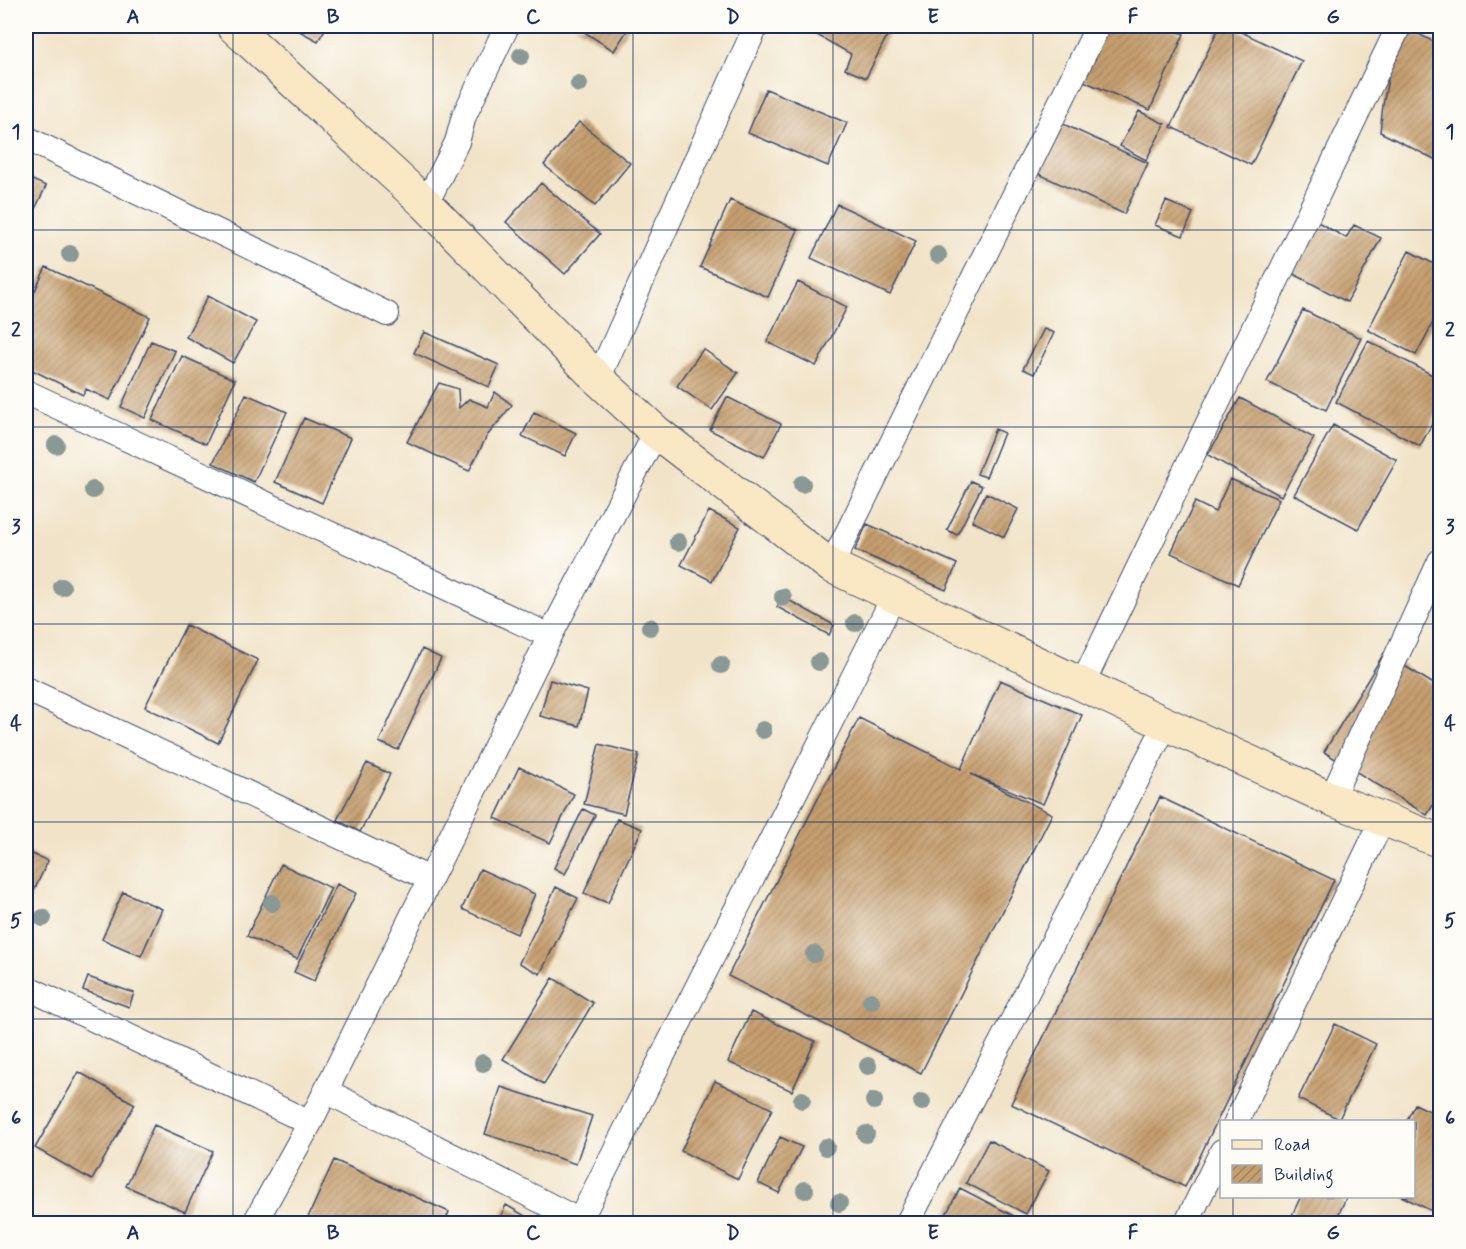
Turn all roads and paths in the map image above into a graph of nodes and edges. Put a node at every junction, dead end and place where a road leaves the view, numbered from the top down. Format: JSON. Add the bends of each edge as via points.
{"nodes":[{"id":1,"x":233,"y":26,"type":"edge"},
{"id":2,"x":507,"y":26,"type":"edge"},
{"id":3,"x":756,"y":26,"type":"edge"},
{"id":4,"x":1098,"y":26,"type":"edge"},
{"id":5,"x":1399,"y":26,"type":"edge"},
{"id":6,"x":26,"y":138,"type":"edge"},
{"id":7,"x":426,"y":204,"type":"junction"},
{"id":8,"x":387,"y":314,"type":"dead end"},
{"id":9,"x":598,"y":379,"type":"junction"},
{"id":10,"x":26,"y":392,"type":"edge"},
{"id":11,"x":656,"y":432,"type":"junction"},
{"id":12,"x":1440,"y":561,"type":"edge"},
{"id":13,"x":831,"y":566,"type":"junction"},
{"id":14,"x":894,"y":596,"type":"junction"},
{"id":15,"x":550,"y":636,"type":"junction"},
{"id":16,"x":1082,"y":685,"type":"junction"},
{"id":17,"x":26,"y":689,"type":"edge"},
{"id":18,"x":1166,"y":724,"type":"junction"},
{"id":19,"x":1331,"y":799,"type":"junction"},
{"id":20,"x":1383,"y":819,"type":"junction"},
{"id":21,"x":1440,"y":841,"type":"edge"},
{"id":22,"x":430,"y":879,"type":"junction"},
{"id":23,"x":26,"y":987,"type":"edge"},
{"id":24,"x":326,"y":1091,"type":"junction"},
{"id":25,"x":1237,"y":1120,"type":"edge"},
{"id":26,"x":310,"y":1123,"type":"junction"},
{"id":27,"x":1220,"y":1152,"type":"edge"},
{"id":28,"x":581,"y":1222,"type":"edge"},
{"id":29,"x":254,"y":1224,"type":"edge"},
{"id":30,"x":907,"y":1224,"type":"edge"},
{"id":31,"x":1186,"y":1224,"type":"edge"}],
"edges":[{"from":1,"to":7,"type":"main road"},
{"from":2,"to":7,"type":"street"},
{"from":3,"to":9,"type":"street"},
{"from":4,"to":13,"type":"street"},
{"from":5,"to":16,"type":"street"},
{"from":6,"to":8,"type":"street"},
{"from":7,"to":9,"type":"main road"},
{"from":9,"to":11,"type":"main road"},
{"from":10,"to":15,"type":"street"},
{"from":11,"to":13,"type":"main road"},
{"from":11,"to":15,"type":"street"},
{"from":12,"to":19,"type":"street"},
{"from":13,"to":14,"type":"main road"},
{"from":14,"to":16,"type":"main road"},
{"from":14,"to":28,"type":"street"},
{"from":15,"to":22,"type":"street"},
{"from":16,"to":18,"type":"main road"},
{"from":17,"to":22,"type":"street"},
{"from":18,"to":19,"type":"main road"},
{"from":18,"to":30,"type":"street"},
{"from":19,"to":20,"type":"main road"},
{"from":20,"to":21,"type":"main road"},
{"from":20,"to":25,"type":"street"},
{"from":22,"to":24,"type":"street"},
{"from":23,"to":26,"type":"street"},
{"from":24,"to":26,"type":"street"},
{"from":24,"to":28,"type":"street"},
{"from":26,"to":29,"type":"street"},
{"from":27,"to":31,"type":"street"}]}
